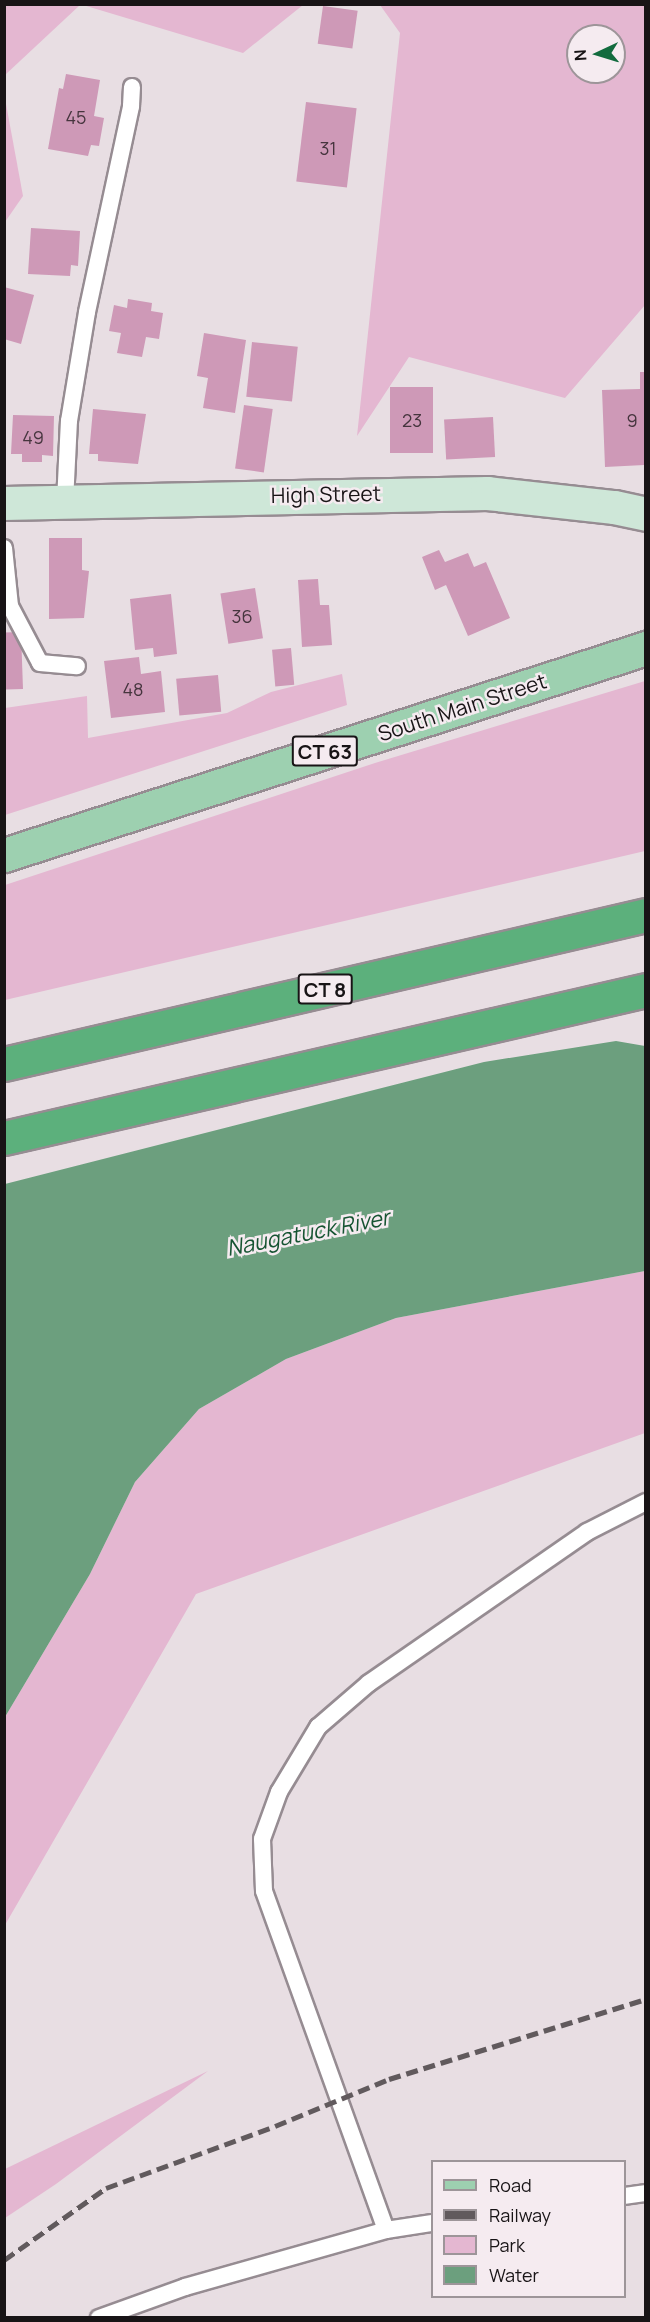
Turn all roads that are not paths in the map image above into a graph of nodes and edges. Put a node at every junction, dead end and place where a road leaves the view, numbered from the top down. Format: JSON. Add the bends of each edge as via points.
{"nodes":[{"id":1,"x":132,"y":87,"type":"dead end"},
{"id":2,"x":65,"y":502,"type":"junction"},
{"id":3,"x":4,"y":503,"type":"edge"},
{"id":4,"x":645,"y":514,"type":"edge"},
{"id":5,"x":4,"y":548,"type":"edge"},
{"id":6,"x":645,"y":648,"type":"edge"},
{"id":7,"x":77,"y":666,"type":"dead end"},
{"id":8,"x":4,"y":855,"type":"edge"},
{"id":9,"x":645,"y":915,"type":"edge"},
{"id":10,"x":645,"y":990,"type":"edge"},
{"id":11,"x":4,"y":1064,"type":"edge"},
{"id":12,"x":4,"y":1138,"type":"edge"},
{"id":13,"x":645,"y":1502,"type":"edge"},
{"id":14,"x":645,"y":2193,"type":"edge"},
{"id":15,"x":626,"y":2196,"type":"edge"},
{"id":16,"x":431,"y":2223,"type":"edge"},
{"id":17,"x":386,"y":2230,"type":"junction"},
{"id":18,"x":99,"y":2318,"type":"edge"}],
"edges":[{"from":1,"to":2,"type":"lane","via":[[69,422]]},
{"from":2,"to":3,"type":"street","name":"High Street"},
{"from":2,"to":4,"type":"street","name":"High Street","via":[[487,493],[594,504]]},
{"from":5,"to":7,"type":"lane","via":[[10,606],[40,663]]},
{"from":6,"to":8,"type":"main road","name":"South Main Street","number":"CT 63"},
{"from":9,"to":11,"type":"highway","number":"CT 8"},
{"from":10,"to":12,"type":"highway"},
{"from":13,"to":17,"type":"lane","via":[[587,1532],[369,1683],[318,1727],[279,1792],[262,1839],[264,1891]]},
{"from":14,"to":15,"type":"lane"},
{"from":16,"to":17,"type":"lane"},
{"from":17,"to":18,"type":"lane","via":[[185,2287]]}]}
